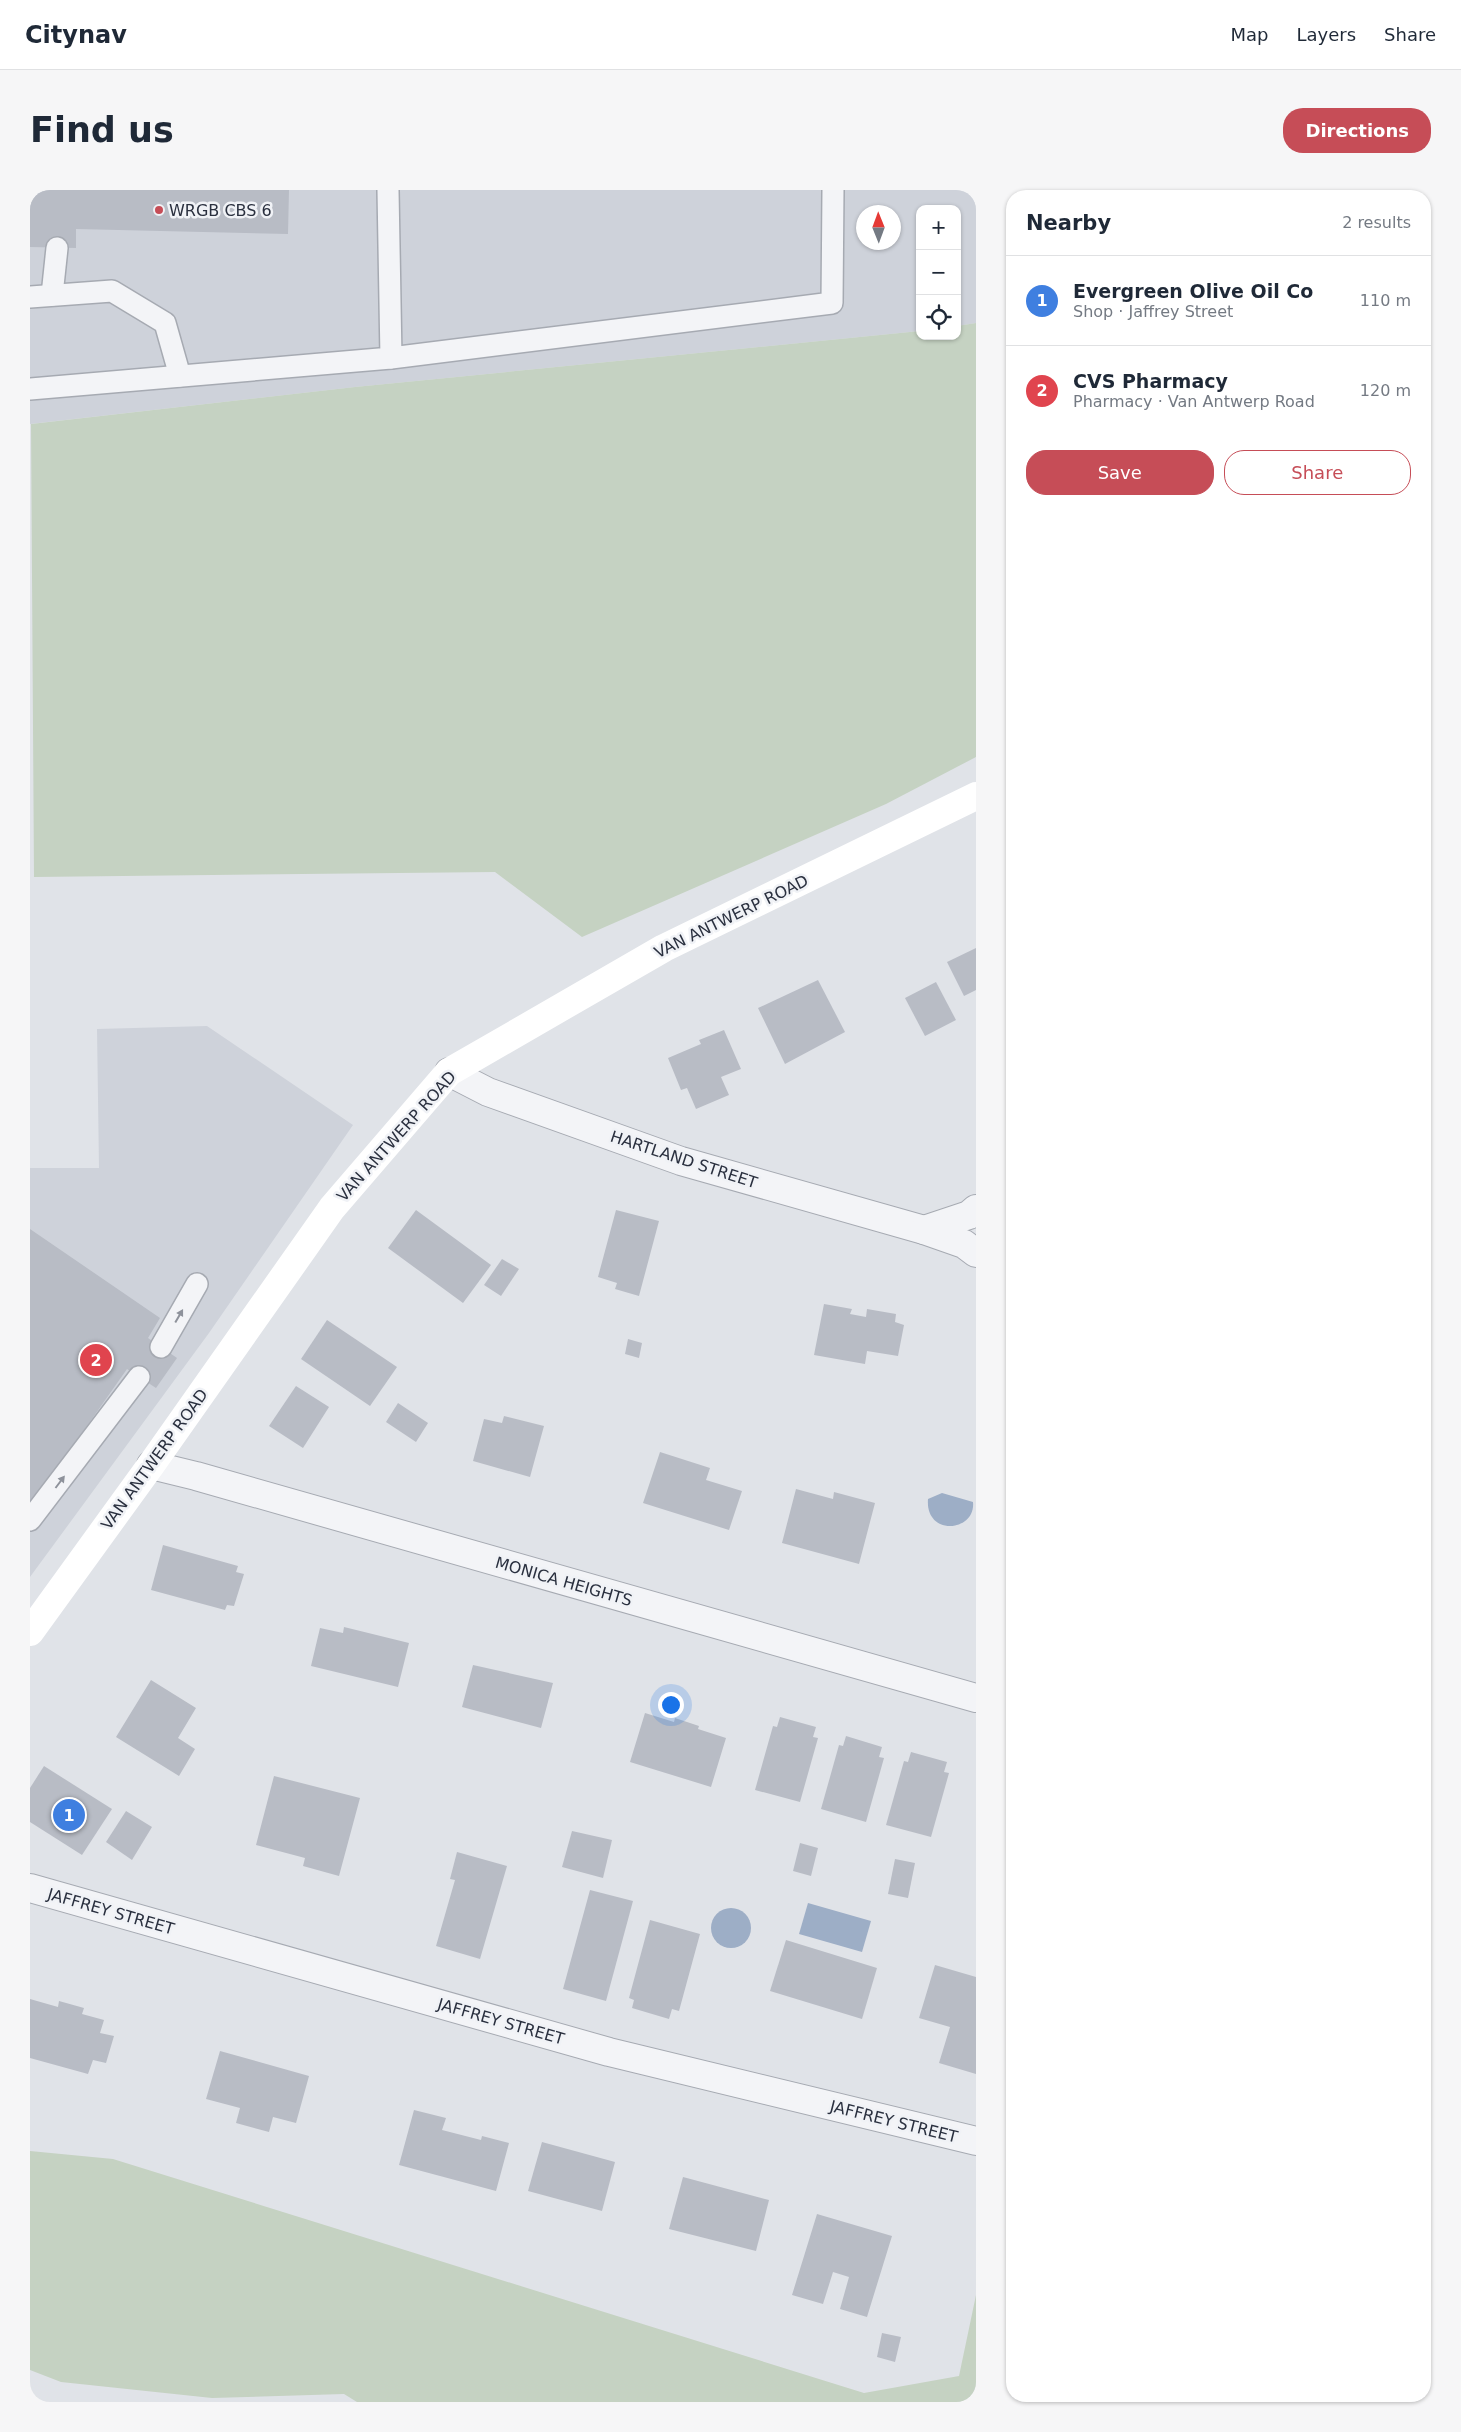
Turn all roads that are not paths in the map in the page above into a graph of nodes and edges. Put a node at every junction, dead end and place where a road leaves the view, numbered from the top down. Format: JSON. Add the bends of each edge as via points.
{"nodes":[{"id":1,"x":388,"y":190,"type":"edge"},
{"id":2,"x":834,"y":190,"type":"edge"},
{"id":3,"x":57,"y":248,"type":"dead end"},
{"id":4,"x":52,"y":295,"type":"junction"},
{"id":5,"x":30,"y":297,"type":"edge"},
{"id":6,"x":391,"y":358,"type":"junction"},
{"id":7,"x":180,"y":376,"type":"junction"},
{"id":8,"x":30,"y":389,"type":"edge"},
{"id":9,"x":976,"y":796,"type":"edge"},
{"id":10,"x":449,"y":1072,"type":"junction"},
{"id":11,"x":976,"y":1209,"type":"edge"},
{"id":12,"x":924,"y":1230,"type":"junction"},
{"id":13,"x":976,"y":1253,"type":"edge"},
{"id":14,"x":197,"y":1284,"type":"dead end"},
{"id":15,"x":161,"y":1347,"type":"dead end"},
{"id":16,"x":139,"y":1377,"type":"dead end"},
{"id":17,"x":151,"y":1465,"type":"junction"},
{"id":18,"x":30,"y":1520,"type":"edge"},
{"id":19,"x":30,"y":1632,"type":"edge"},
{"id":20,"x":976,"y":1698,"type":"edge"},
{"id":21,"x":30,"y":1888,"type":"edge"},
{"id":22,"x":976,"y":2140,"type":"edge"}],
"edges":[{"from":1,"to":6,"type":"lane"},
{"from":2,"to":6,"type":"lane","via":[[832,303]]},
{"from":3,"to":4,"type":"lane"},
{"from":4,"to":5,"type":"lane"},
{"from":4,"to":7,"type":"lane","via":[[112,291],[164,323]]},
{"from":6,"to":7,"type":"lane"},
{"from":7,"to":8,"type":"lane"},
{"from":9,"to":10,"type":"street","name":"VAN ANTWERP ROAD","via":[[664,948]]},
{"from":10,"to":12,"type":"street","name":"HARTLAND STREET","via":[[488,1092],[681,1161]]},
{"from":10,"to":17,"type":"street","name":"VAN ANTWERP ROAD","via":[[332,1208]]},
{"from":11,"to":12,"type":"street","via":[[968,1215]]},
{"from":12,"to":13,"type":"street","name":"HARTLAND STREET","via":[[964,1244]]},
{"from":15,"to":14,"type":"lane","one_way":true},
{"from":18,"to":16,"type":"lane","one_way":true},
{"from":17,"to":19,"type":"street","name":"VAN ANTWERP ROAD"},
{"from":17,"to":20,"type":"street","name":"MONICA HEIGHTS"},
{"from":21,"to":22,"type":"street","name":"JAFFREY STREET","via":[[609,2052]]}]}
